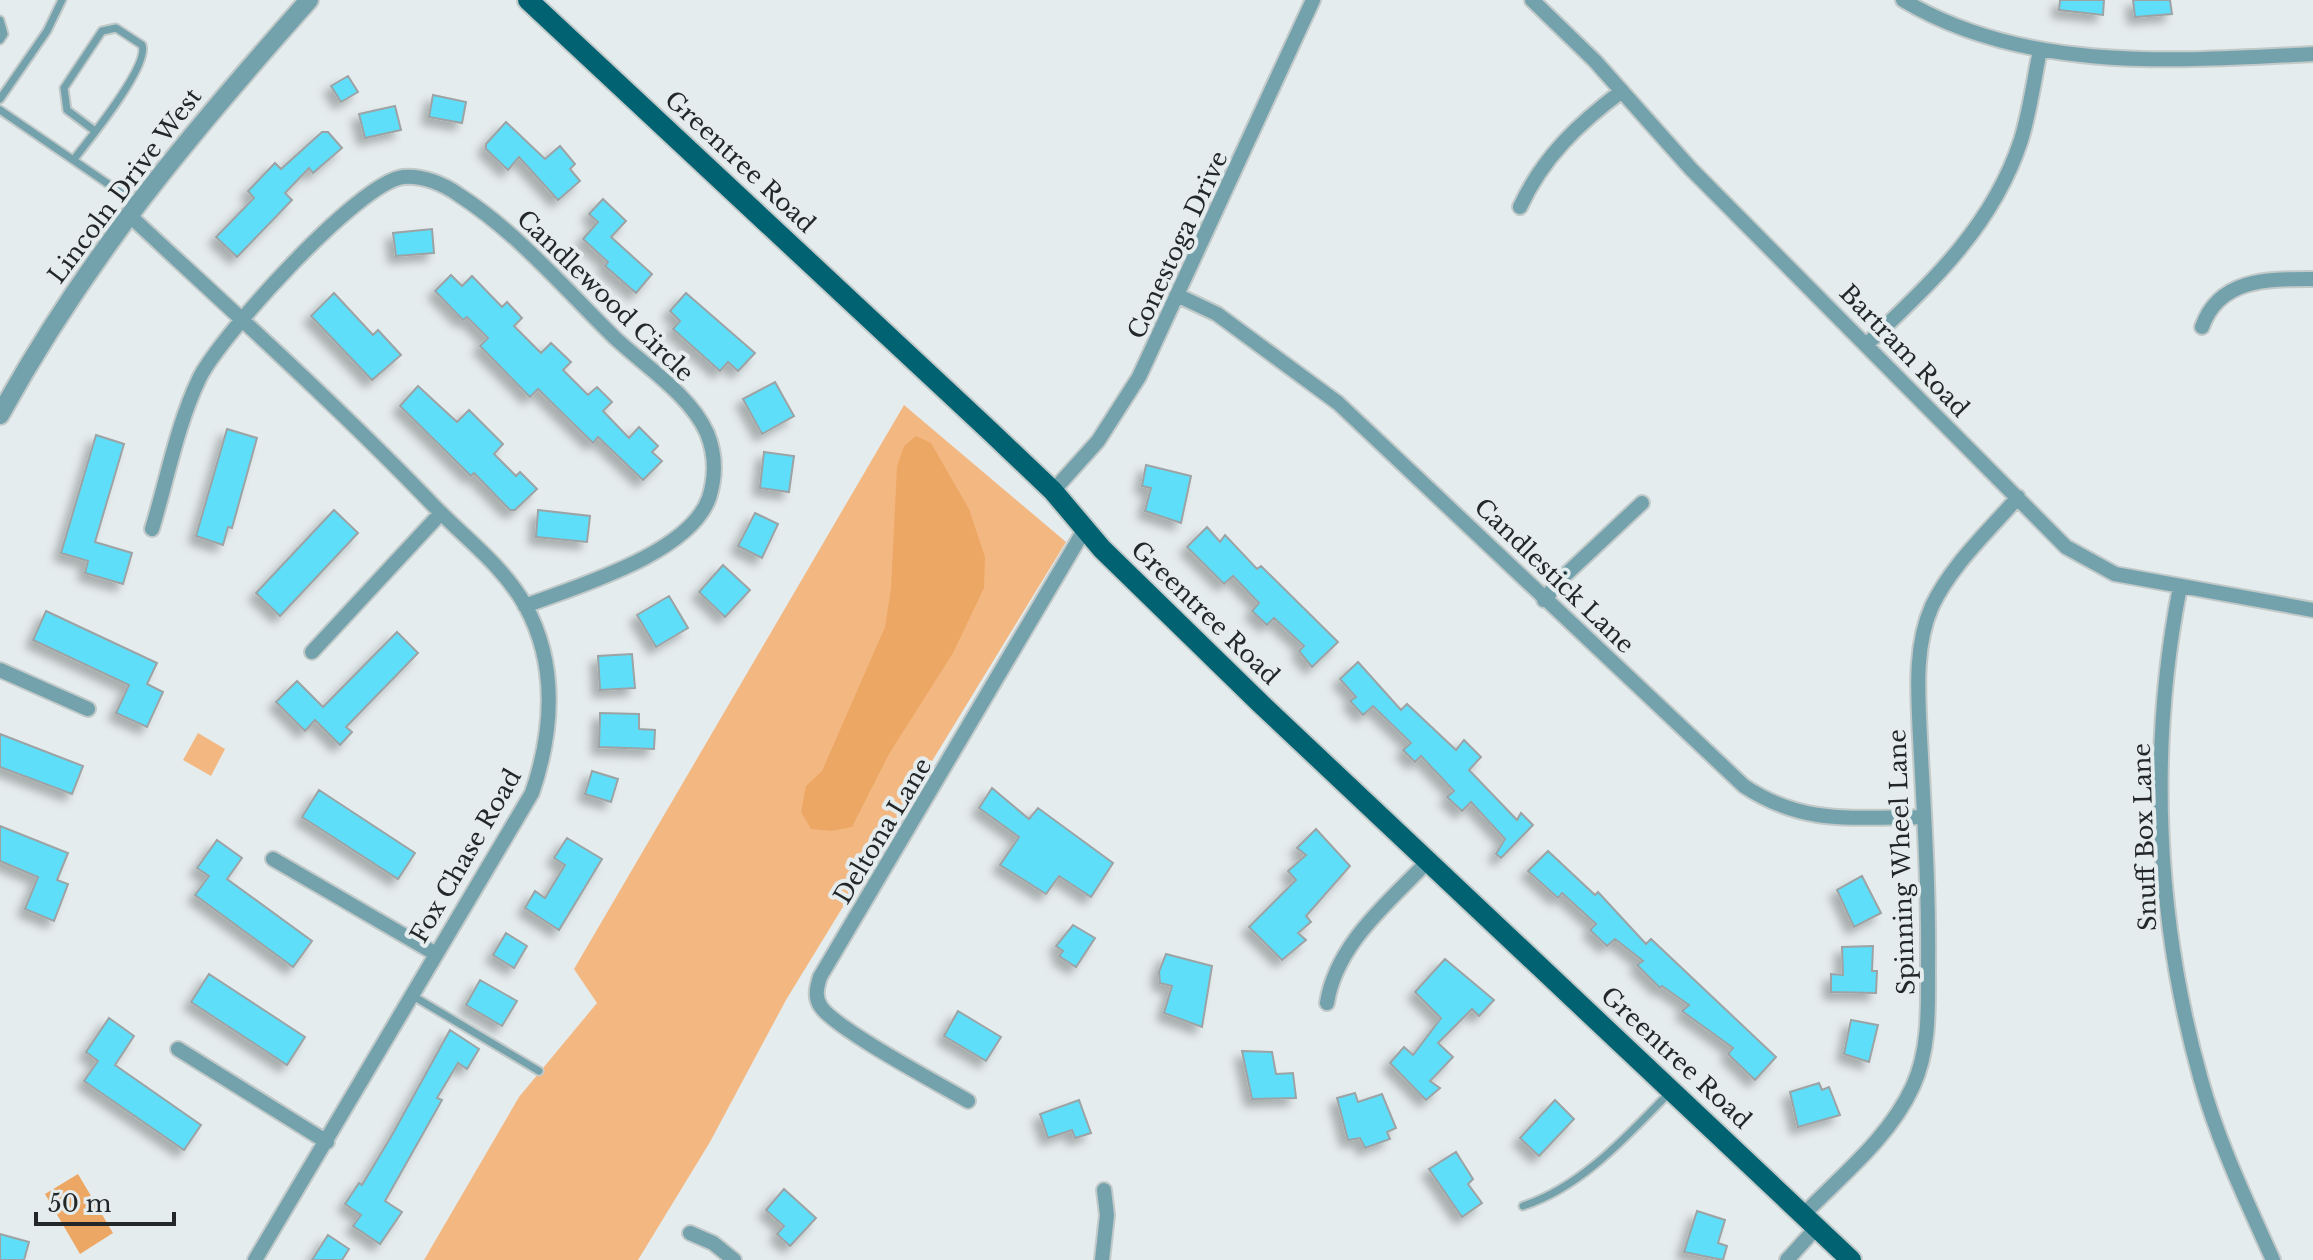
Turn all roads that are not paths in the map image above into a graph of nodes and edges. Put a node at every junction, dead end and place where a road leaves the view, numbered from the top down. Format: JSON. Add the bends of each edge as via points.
{"nodes":[{"id":1,"x":62,"y":0,"type":"edge"},
{"id":2,"x":309,"y":0,"type":"edge"},
{"id":3,"x":528,"y":0,"type":"edge"},
{"id":4,"x":1313,"y":0,"type":"edge"},
{"id":5,"x":1532,"y":0,"type":"edge"},
{"id":6,"x":1903,"y":0,"type":"edge"},
{"id":7,"x":0,"y":20,"type":"edge"},
{"id":8,"x":0,"y":40,"type":"edge"},
{"id":9,"x":2040,"y":50,"type":"junction"},
{"id":10,"x":2313,"y":54,"type":"edge"},
{"id":11,"x":1622,"y":91,"type":"junction"},
{"id":12,"x":0,"y":99,"type":"edge"},
{"id":13,"x":0,"y":110,"type":"edge"},
{"id":14,"x":95,"y":131,"type":"junction"},
{"id":15,"x":74,"y":159,"type":"junction"},
{"id":16,"x":1520,"y":207,"type":"dead end"},
{"id":17,"x":132,"y":208,"type":"junction"},
{"id":18,"x":2313,"y":279,"type":"edge"},
{"id":19,"x":1179,"y":296,"type":"junction"},
{"id":20,"x":242,"y":320,"type":"junction"},
{"id":21,"x":2202,"y":327,"type":"dead end"},
{"id":22,"x":1867,"y":344,"type":"junction"},
{"id":23,"x":0,"y":415,"type":"edge"},
{"id":24,"x":1053,"y":491,"type":"junction"},
{"id":25,"x":2018,"y":497,"type":"junction"},
{"id":26,"x":1642,"y":503,"type":"dead end"},
{"id":27,"x":441,"y":513,"type":"junction"},
{"id":28,"x":1086,"y":527,"type":"junction"},
{"id":29,"x":152,"y":529,"type":"dead end"},
{"id":30,"x":2180,"y":587,"type":"junction"},
{"id":31,"x":1544,"y":600,"type":"junction"},
{"id":32,"x":525,"y":606,"type":"junction"},
{"id":33,"x":2313,"y":610,"type":"edge"},
{"id":34,"x":312,"y":652,"type":"dead end"},
{"id":35,"x":0,"y":670,"type":"edge"},
{"id":36,"x":88,"y":709,"type":"dead end"},
{"id":37,"x":1923,"y":817,"type":"junction"},
{"id":38,"x":273,"y":859,"type":"dead end"},
{"id":39,"x":1428,"y":861,"type":"junction"},
{"id":40,"x":436,"y":954,"type":"junction"},
{"id":41,"x":413,"y":996,"type":"junction"},
{"id":42,"x":1327,"y":1003,"type":"dead end"},
{"id":43,"x":178,"y":1049,"type":"dead end"},
{"id":44,"x":539,"y":1071,"type":"dead end"},
{"id":45,"x":1672,"y":1090,"type":"junction"},
{"id":46,"x":968,"y":1101,"type":"dead end"},
{"id":47,"x":327,"y":1142,"type":"junction"},
{"id":48,"x":1104,"y":1190,"type":"dead end"},
{"id":49,"x":1523,"y":1206,"type":"dead end"},
{"id":50,"x":1810,"y":1221,"type":"junction"},
{"id":51,"x":690,"y":1233,"type":"dead end"},
{"id":52,"x":255,"y":1260,"type":"edge"},
{"id":53,"x":734,"y":1260,"type":"edge"},
{"id":54,"x":1102,"y":1260,"type":"edge"},
{"id":55,"x":1787,"y":1260,"type":"edge"},
{"id":56,"x":1851,"y":1260,"type":"edge"},
{"id":57,"x":2273,"y":1260,"type":"edge"}],
"edges":[{"from":1,"to":12,"type":"lane"},
{"from":2,"to":17,"type":"street","name":"Lincoln Drive West"},
{"from":3,"to":24,"type":"main road","name":"Greentree Road"},
{"from":4,"to":19,"type":"street","name":"Conestoga Drive"},
{"from":5,"to":11,"type":"street","name":"Bartram Road"},
{"from":6,"to":9,"type":"street","via":[[1983,34]]},
{"from":7,"to":8,"type":"lane"},
{"from":9,"to":10,"type":"street","via":[[2172,60]]},
{"from":9,"to":22,"type":"street","via":[[2021,140],[1989,210],[1944,269]]},
{"from":11,"to":16,"type":"street","via":[[1560,144]]},
{"from":11,"to":22,"type":"street","name":"Bartram Road","via":[[1691,169]]},
{"from":13,"to":15,"type":"lane"},
{"from":14,"to":14,"type":"lane","via":[[145,52],[116,28],[102,31],[64,88],[67,110]]},
{"from":14,"to":15,"type":"lane"},
{"from":15,"to":17,"type":"lane"},
{"from":17,"to":20,"type":"street","name":"Fox Chase Road"},
{"from":17,"to":23,"type":"street","name":"Lincoln Drive West","via":[[47,333]]},
{"from":18,"to":21,"type":"street","via":[[2237,286],[2213,304]]},
{"from":19,"to":24,"type":"street","name":"Conestoga Drive","via":[[1125,402]]},
{"from":19,"to":31,"type":"street","name":"Candlestick Lane","via":[[1217,314],[1338,403]]},
{"from":20,"to":27,"type":"street","name":"Fox Chase Road"},
{"from":20,"to":29,"type":"street","name":"Candlewood Circle","via":[[214,354],[194,391]]},
{"from":20,"to":32,"type":"street","name":"Candlewood Circle","via":[[358,201],[390,180],[424,179],[460,195],[496,223],[680,399],[706,431],[715,468],[707,503],[697,518],[647,555]]},
{"from":22,"to":25,"type":"street","name":"Bartram Road"},
{"from":24,"to":28,"type":"main road","name":"Greentree Road"},
{"from":25,"to":30,"type":"street","name":"Bartram Road","via":[[2066,547],[2090,562],[2115,574]]},
{"from":25,"to":37,"type":"street","name":"Spinning Wheel Lane","via":[[1943,587],[1924,628],[1919,689]]},
{"from":26,"to":31,"type":"street"},
{"from":27,"to":32,"type":"street","name":"Fox Chase Road","via":[[509,581]]},
{"from":27,"to":34,"type":"street"},
{"from":28,"to":39,"type":"main road","name":"Greentree Road","via":[[1102,549]]},
{"from":28,"to":46,"type":"street","name":"Deltona Lane","via":[[816,991],[819,1005],[840,1024]]},
{"from":30,"to":33,"type":"street","name":"Bartram Road"},
{"from":30,"to":57,"type":"street","name":"Snuff Box Lane","via":[[2167,661],[2161,753],[2171,942],[2201,1082]]},
{"from":31,"to":37,"type":"street","name":"Candlestick Lane","via":[[1765,800],[1810,815]]},
{"from":32,"to":40,"type":"street","name":"Fox Chase Road","via":[[549,680],[541,766],[518,819]]},
{"from":35,"to":36,"type":"street"},
{"from":37,"to":50,"type":"street","name":"Spinning Wheel Lane","via":[[1928,1002],[1915,1083],[1889,1126]]},
{"from":38,"to":40,"type":"street"},
{"from":39,"to":42,"type":"street","via":[[1347,950]]},
{"from":39,"to":45,"type":"main road","name":"Greentree Road"},
{"from":40,"to":41,"type":"street","name":"Fox Chase Road"},
{"from":41,"to":44,"type":"lane"},
{"from":41,"to":47,"type":"street","name":"Fox Chase Road"},
{"from":43,"to":47,"type":"street"},
{"from":45,"to":49,"type":"lane","via":[[1577,1178],[1546,1199]]},
{"from":45,"to":50,"type":"main road","name":"Greentree Road"},
{"from":47,"to":52,"type":"street","name":"Fox Chase Road"},
{"from":48,"to":54,"type":"street"},
{"from":50,"to":55,"type":"street","name":"Spinning Wheel Lane"},
{"from":50,"to":56,"type":"main road","name":"Greentree Road"},
{"from":51,"to":53,"type":"street"}]}
